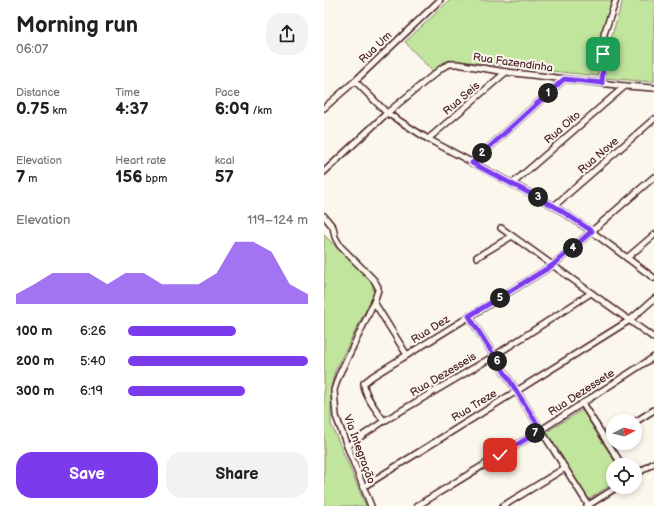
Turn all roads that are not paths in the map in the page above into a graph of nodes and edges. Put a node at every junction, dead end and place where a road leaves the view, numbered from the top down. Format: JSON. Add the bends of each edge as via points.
{"nodes":[{"id":1,"x":440,"y":0,"type":"edge"},
{"id":2,"x":616,"y":0,"type":"edge"},
{"id":3,"x":506,"y":72,"type":"junction"},
{"id":4,"x":564,"y":79,"type":"junction"},
{"id":5,"x":355,"y":81,"type":"junction"},
{"id":6,"x":602,"y":83,"type":"junction"},
{"id":7,"x":625,"y":86,"type":"junction"},
{"id":8,"x":654,"y":88,"type":"edge"},
{"id":9,"x":324,"y":108,"type":"edge"},
{"id":10,"x":387,"y":113,"type":"junction"},
{"id":11,"x":654,"y":119,"type":"edge"},
{"id":12,"x":428,"y":140,"type":"junction"},
{"id":13,"x":472,"y":163,"type":"junction"},
{"id":14,"x":324,"y":172,"type":"edge"},
{"id":15,"x":654,"y":177,"type":"edge"},
{"id":16,"x":512,"y":184,"type":"junction"},
{"id":17,"x":554,"y":206,"type":"junction"},
{"id":18,"x":324,"y":216,"type":"edge"},
{"id":19,"x":501,"y":228,"type":"dead end"},
{"id":20,"x":592,"y":231,"type":"junction"},
{"id":21,"x":654,"y":235,"type":"edge"},
{"id":22,"x":512,"y":236,"type":"junction"},
{"id":23,"x":477,"y":257,"type":"dead end"},
{"id":24,"x":627,"y":258,"type":"junction"},
{"id":25,"x":553,"y":265,"type":"junction"},
{"id":26,"x":654,"y":278,"type":"edge"},
{"id":27,"x":591,"y":292,"type":"junction"},
{"id":28,"x":654,"y":299,"type":"edge"},
{"id":29,"x":374,"y":302,"type":"junction"},
{"id":30,"x":469,"y":316,"type":"junction"},
{"id":31,"x":630,"y":320,"type":"junction"},
{"id":32,"x":654,"y":338,"type":"edge"},
{"id":33,"x":407,"y":355,"type":"junction"},
{"id":34,"x":494,"y":356,"type":"junction"},
{"id":35,"x":654,"y":356,"type":"edge"},
{"id":36,"x":516,"y":391,"type":"junction"},
{"id":37,"x":582,"y":403,"type":"junction"},
{"id":38,"x":654,"y":410,"type":"edge"},
{"id":39,"x":642,"y":418,"type":"edge"},
{"id":40,"x":384,"y":421,"type":"junction"},
{"id":41,"x":541,"y":430,"type":"junction"},
{"id":42,"x":606,"y":440,"type":"edge"},
{"id":43,"x":347,"y":446,"type":"junction"},
{"id":44,"x":654,"y":463,"type":"edge"},
{"id":45,"x":565,"y":468,"type":"junction"},
{"id":46,"x":642,"y":471,"type":"edge"},
{"id":47,"x":363,"y":487,"type":"junction"},
{"id":48,"x":606,"y":494,"type":"edge"},
{"id":49,"x":371,"y":506,"type":"edge"},
{"id":50,"x":417,"y":506,"type":"edge"},
{"id":51,"x":503,"y":506,"type":"edge"},
{"id":52,"x":588,"y":506,"type":"edge"}],
"edges":[{"from":1,"to":5,"type":"street","name":"Rua Um"},
{"from":2,"to":6,"type":"street","via":[[604,34]]},
{"from":3,"to":4,"type":"street","name":"Rua Fazendinha"},
{"from":3,"to":10,"type":"street","name":"Rua Fazendinha","via":[[450,64]]},
{"from":3,"to":12,"type":"street","name":"Rua Seis"},
{"from":4,"to":6,"type":"street","name":"Rua Fazendinha"},
{"from":4,"to":13,"type":"street"},
{"from":5,"to":9,"type":"street","name":"Rua Um"},
{"from":5,"to":10,"type":"street"},
{"from":6,"to":7,"type":"street","name":"Rua Fazendinha"},
{"from":7,"to":8,"type":"street","name":"Rua Fazendinha"},
{"from":7,"to":16,"type":"street","name":"Rua Oito"},
{"from":10,"to":12,"type":"street"},
{"from":10,"to":14,"type":"street","name":"Rua Fazendinha"},
{"from":11,"to":17,"type":"street","name":"Rua Nove"},
{"from":12,"to":13,"type":"street"},
{"from":13,"to":16,"type":"street"},
{"from":15,"to":20,"type":"street","name":"Rua Dez"},
{"from":16,"to":17,"type":"street"},
{"from":17,"to":20,"type":"street"},
{"from":18,"to":29,"type":"street","name":"Via Integração","via":[[333,227],[340,246],[374,280],[378,287]]},
{"from":19,"to":22,"type":"street"},
{"from":20,"to":24,"type":"street"},
{"from":20,"to":25,"type":"street","name":"Rua Dez"},
{"from":21,"to":24,"type":"street"},
{"from":22,"to":23,"type":"street"},
{"from":22,"to":25,"type":"street"},
{"from":24,"to":26,"type":"street"},
{"from":25,"to":27,"type":"street"},
{"from":25,"to":30,"type":"street","name":"Rua Dez"},
{"from":27,"to":31,"type":"street"},
{"from":27,"to":34,"type":"street","name":"Rua Dezesseis"},
{"from":28,"to":31,"type":"street","name":"Rua Treze"},
{"from":29,"to":33,"type":"street"},
{"from":29,"to":43,"type":"street","name":"Via Integração","via":[[334,390],[336,416]]},
{"from":30,"to":33,"type":"street","name":"Rua Dez"},
{"from":30,"to":34,"type":"street"},
{"from":31,"to":32,"type":"street"},
{"from":31,"to":36,"type":"street","name":"Rua Treze"},
{"from":33,"to":40,"type":"street","name":"Rua Dez","via":[[364,383],[366,393]]},
{"from":34,"to":36,"type":"street"},
{"from":34,"to":40,"type":"street","name":"Rua Dezesseis"},
{"from":35,"to":37,"type":"street","name":"Rua Dezessete"},
{"from":36,"to":41,"type":"street"},
{"from":36,"to":47,"type":"street","name":"Rua Treze"},
{"from":37,"to":41,"type":"street","name":"Rua Dezessete"},
{"from":37,"to":42,"type":"street"},
{"from":38,"to":39,"type":"street"},
{"from":40,"to":43,"type":"street","name":"Rua Dezesseis"},
{"from":41,"to":45,"type":"street"},
{"from":41,"to":50,"type":"street","name":"Rua Dezessete"},
{"from":43,"to":47,"type":"street","name":"Via Integração"},
{"from":44,"to":46,"type":"street"},
{"from":45,"to":51,"type":"street"},
{"from":45,"to":52,"type":"street"},
{"from":47,"to":49,"type":"street","name":"Via Integração"},
{"from":48,"to":52,"type":"street"}]}
